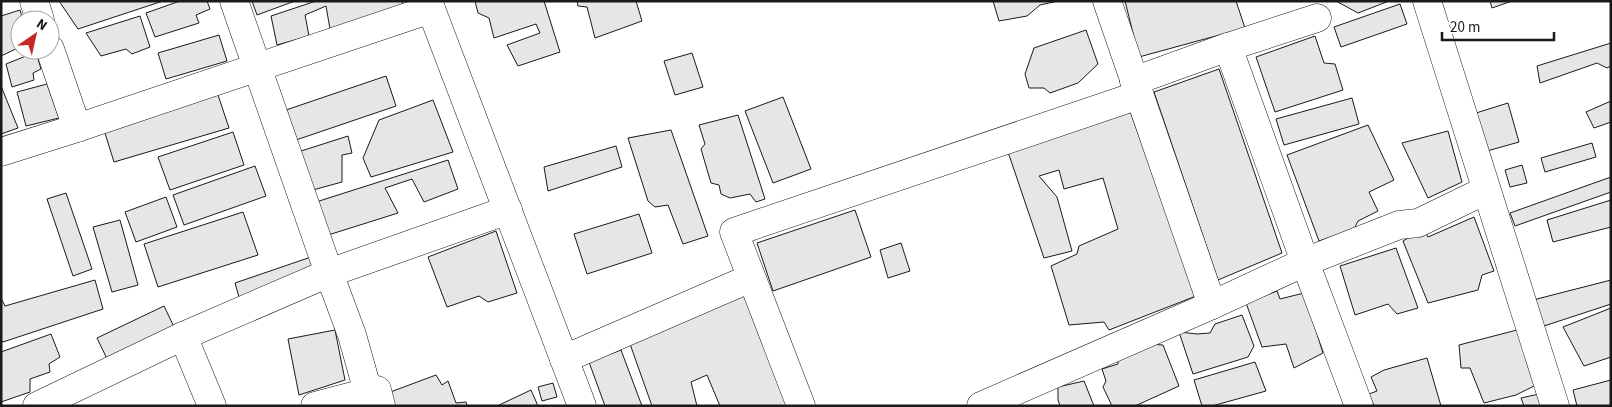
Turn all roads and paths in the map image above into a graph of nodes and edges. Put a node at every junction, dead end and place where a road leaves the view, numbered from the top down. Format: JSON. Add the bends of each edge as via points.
{"nodes":[{"id":1,"x":234,"y":1,"type":"edge"},
{"id":2,"x":1107,"y":1,"type":"edge"},
{"id":3,"x":1427,"y":1,"type":"edge"},
{"id":4,"x":430,"y":5,"type":"edge"},
{"id":5,"x":1317,"y":18,"type":"dead end"},
{"id":6,"x":1228,"y":47,"type":"junction"},
{"id":7,"x":54,"y":60,"type":"edge"},
{"id":8,"x":256,"y":67,"type":"junction"},
{"id":9,"x":1137,"y":88,"type":"junction"},
{"id":10,"x":77,"y":128,"type":"junction"},
{"id":11,"x":1,"y":152,"type":"edge"},
{"id":12,"x":1486,"y":190,"type":"junction"},
{"id":13,"x":508,"y":210,"type":"junction"},
{"id":14,"x":1305,"y":262,"type":"junction"},
{"id":15,"x":329,"y":273,"type":"junction"},
{"id":16,"x":751,"y":278,"type":"junction"},
{"id":17,"x":1212,"y":305,"type":"junction"},
{"id":18,"x":183,"y":336,"type":"junction"},
{"id":19,"x":564,"y":359,"type":"junction"},
{"id":20,"x":374,"y":399,"type":"edge"},
{"id":21,"x":37,"y":406,"type":"edge"},
{"id":22,"x":212,"y":406,"type":"edge"},
{"id":23,"x":315,"y":406,"type":"edge"},
{"id":24,"x":582,"y":406,"type":"edge"},
{"id":25,"x":801,"y":406,"type":"edge"},
{"id":26,"x":981,"y":406,"type":"edge"},
{"id":27,"x":1359,"y":406,"type":"edge"},
{"id":28,"x":1555,"y":406,"type":"edge"}],
"edges":[{"from":1,"to":8,"type":"street"},
{"from":2,"to":9,"type":"street"},
{"from":3,"to":12,"type":"street"},
{"from":4,"to":8,"type":"street"},
{"from":4,"to":13,"type":"street"},
{"from":5,"to":6,"type":"street"},
{"from":6,"to":9,"type":"street"},
{"from":6,"to":14,"type":"street"},
{"from":7,"to":10,"type":"street"},
{"from":8,"to":10,"type":"street"},
{"from":8,"to":15,"type":"street"},
{"from":9,"to":16,"type":"street","via":[[734,232]]},
{"from":9,"to":17,"type":"street"},
{"from":10,"to":11,"type":"street"},
{"from":12,"to":14,"type":"street","via":[[1418,223],[1399,225]]},
{"from":12,"to":28,"type":"street"},
{"from":13,"to":15,"type":"street"},
{"from":13,"to":19,"type":"street"},
{"from":14,"to":17,"type":"street"},
{"from":14,"to":27,"type":"street"},
{"from":15,"to":18,"type":"street"},
{"from":15,"to":20,"type":"street"},
{"from":16,"to":19,"type":"street"},
{"from":16,"to":25,"type":"street"},
{"from":17,"to":26,"type":"street"},
{"from":18,"to":21,"type":"street"},
{"from":18,"to":22,"type":"street"},
{"from":19,"to":24,"type":"street"},
{"from":20,"to":23,"type":"street"}]}
